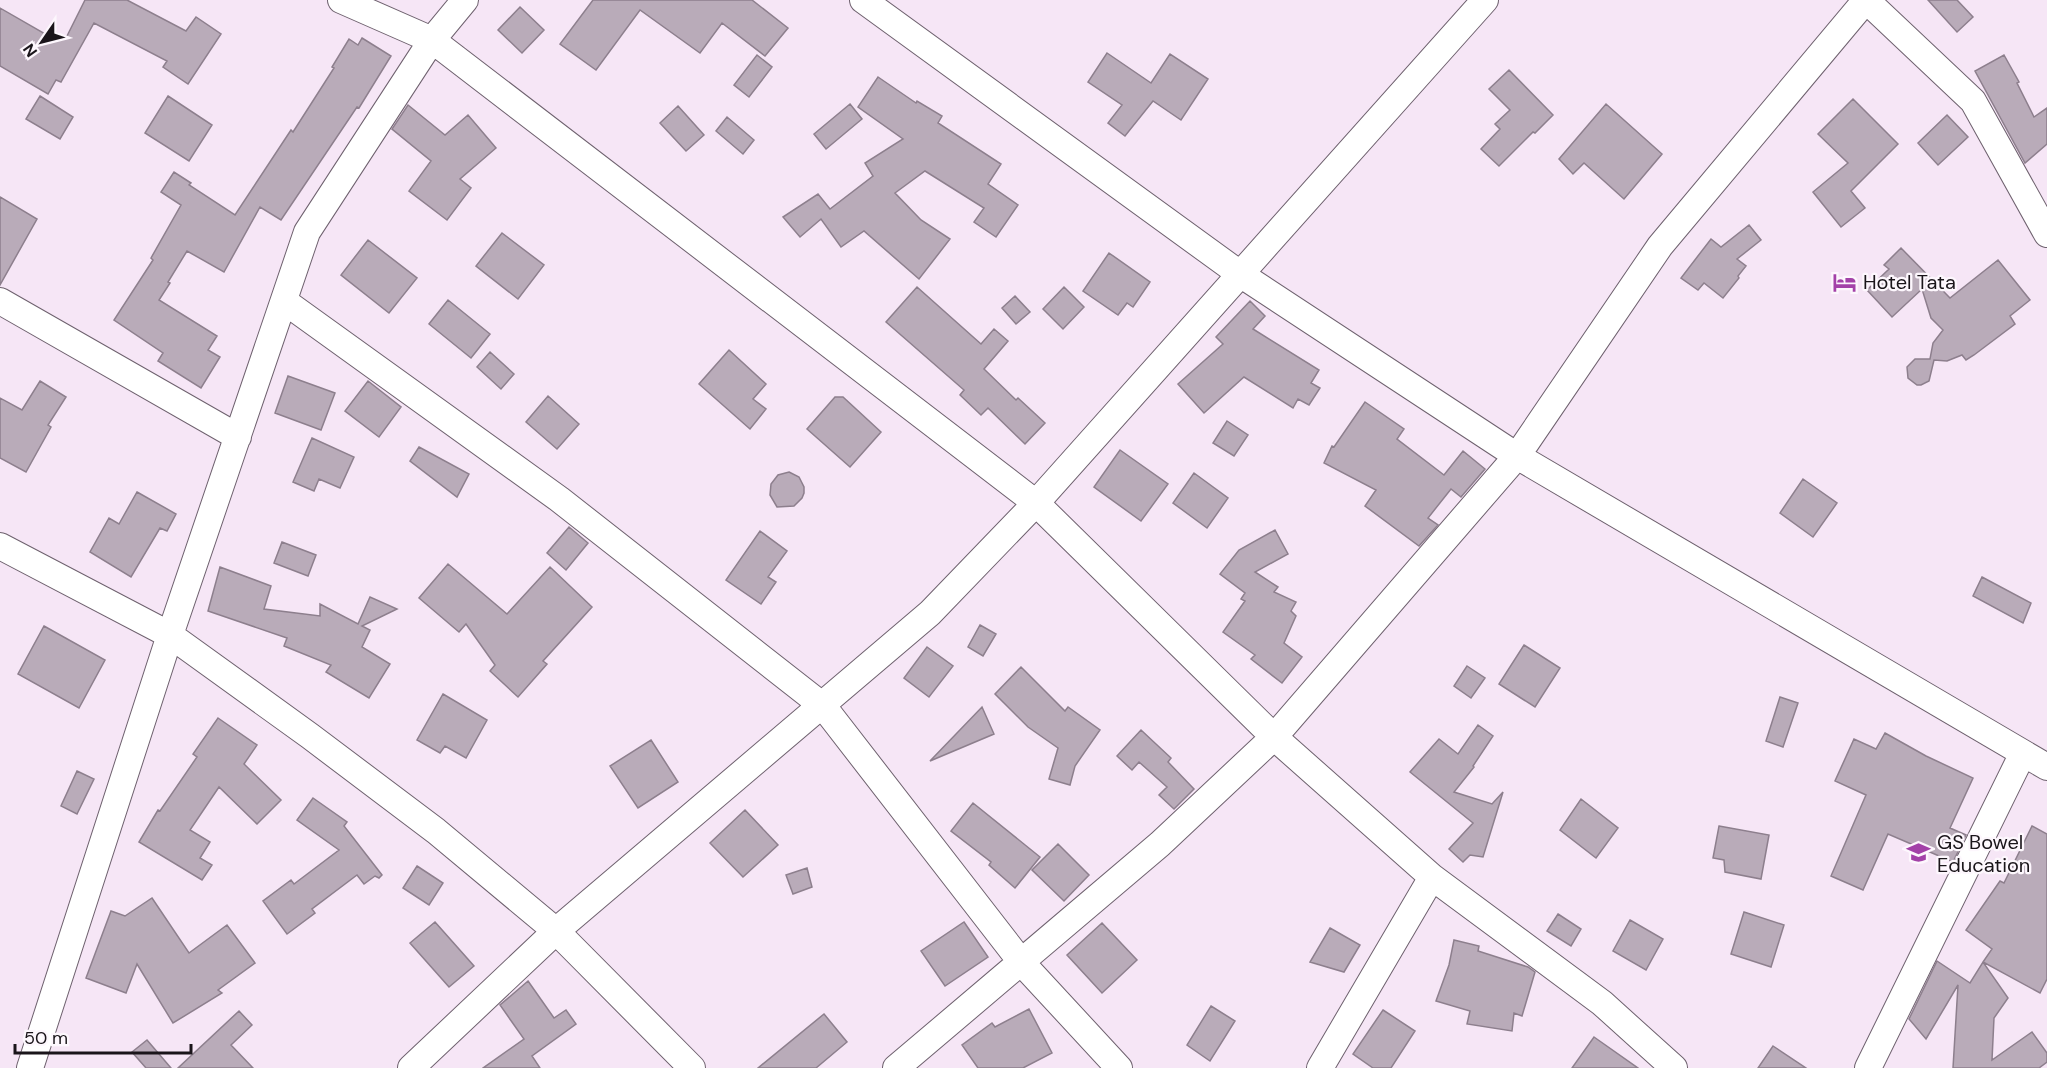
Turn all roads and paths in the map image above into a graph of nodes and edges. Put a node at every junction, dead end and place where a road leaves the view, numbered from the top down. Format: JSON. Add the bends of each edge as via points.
{"nodes":[{"id":1,"x":341,"y":0,"type":"edge"},
{"id":2,"x":465,"y":0,"type":"edge"},
{"id":3,"x":863,"y":0,"type":"edge"},
{"id":4,"x":1485,"y":0,"type":"edge"},
{"id":5,"x":1866,"y":0,"type":"edge"},
{"id":6,"x":432,"y":40,"type":"junction"},
{"id":7,"x":2047,"y":234,"type":"edge"},
{"id":8,"x":1240,"y":274,"type":"junction"},
{"id":9,"x":0,"y":301,"type":"edge"},
{"id":10,"x":284,"y":301,"type":"junction"},
{"id":11,"x":238,"y":437,"type":"junction"},
{"id":12,"x":1517,"y":456,"type":"junction"},
{"id":13,"x":1036,"y":503,"type":"junction"},
{"id":14,"x":0,"y":546,"type":"edge"},
{"id":15,"x":170,"y":635,"type":"junction"},
{"id":16,"x":823,"y":706,"type":"junction"},
{"id":17,"x":1274,"y":737,"type":"junction"},
{"id":18,"x":2023,"y":753,"type":"junction"},
{"id":19,"x":2047,"y":767,"type":"edge"},
{"id":20,"x":1432,"y":877,"type":"junction"},
{"id":21,"x":556,"y":931,"type":"junction"},
{"id":22,"x":1022,"y":963,"type":"junction"},
{"id":23,"x":30,"y":1068,"type":"edge"},
{"id":24,"x":411,"y":1068,"type":"edge"},
{"id":25,"x":692,"y":1068,"type":"edge"},
{"id":26,"x":896,"y":1068,"type":"edge"},
{"id":27,"x":1119,"y":1068,"type":"edge"},
{"id":28,"x":1320,"y":1068,"type":"edge"},
{"id":29,"x":1674,"y":1068,"type":"edge"},
{"id":30,"x":1868,"y":1068,"type":"edge"}],
"edges":[{"from":1,"to":6,"type":"street"},
{"from":2,"to":6,"type":"street"},
{"from":3,"to":8,"type":"street"},
{"from":4,"to":8,"type":"street"},
{"from":5,"to":7,"type":"street","via":[[1973,101]]},
{"from":5,"to":12,"type":"street","via":[[1660,246]]},
{"from":6,"to":10,"type":"street","via":[[307,232]]},
{"from":6,"to":13,"type":"street"},
{"from":8,"to":12,"type":"street"},
{"from":8,"to":13,"type":"street"},
{"from":9,"to":11,"type":"street"},
{"from":10,"to":11,"type":"street"},
{"from":10,"to":16,"type":"street","via":[[559,499]]},
{"from":11,"to":15,"type":"street"},
{"from":12,"to":17,"type":"street"},
{"from":12,"to":18,"type":"street"},
{"from":13,"to":16,"type":"street","via":[[930,613]]},
{"from":13,"to":17,"type":"street"},
{"from":14,"to":15,"type":"street"},
{"from":15,"to":21,"type":"street","via":[[436,831]]},
{"from":15,"to":23,"type":"street"},
{"from":16,"to":21,"type":"street"},
{"from":16,"to":22,"type":"street"},
{"from":17,"to":20,"type":"street"},
{"from":17,"to":22,"type":"street","via":[[1160,844]]},
{"from":18,"to":19,"type":"street"},
{"from":18,"to":30,"type":"street"},
{"from":20,"to":28,"type":"street"},
{"from":20,"to":29,"type":"street","via":[[1602,1003]]},
{"from":21,"to":24,"type":"street"},
{"from":21,"to":25,"type":"street"},
{"from":22,"to":26,"type":"street"},
{"from":22,"to":27,"type":"street"}]}
